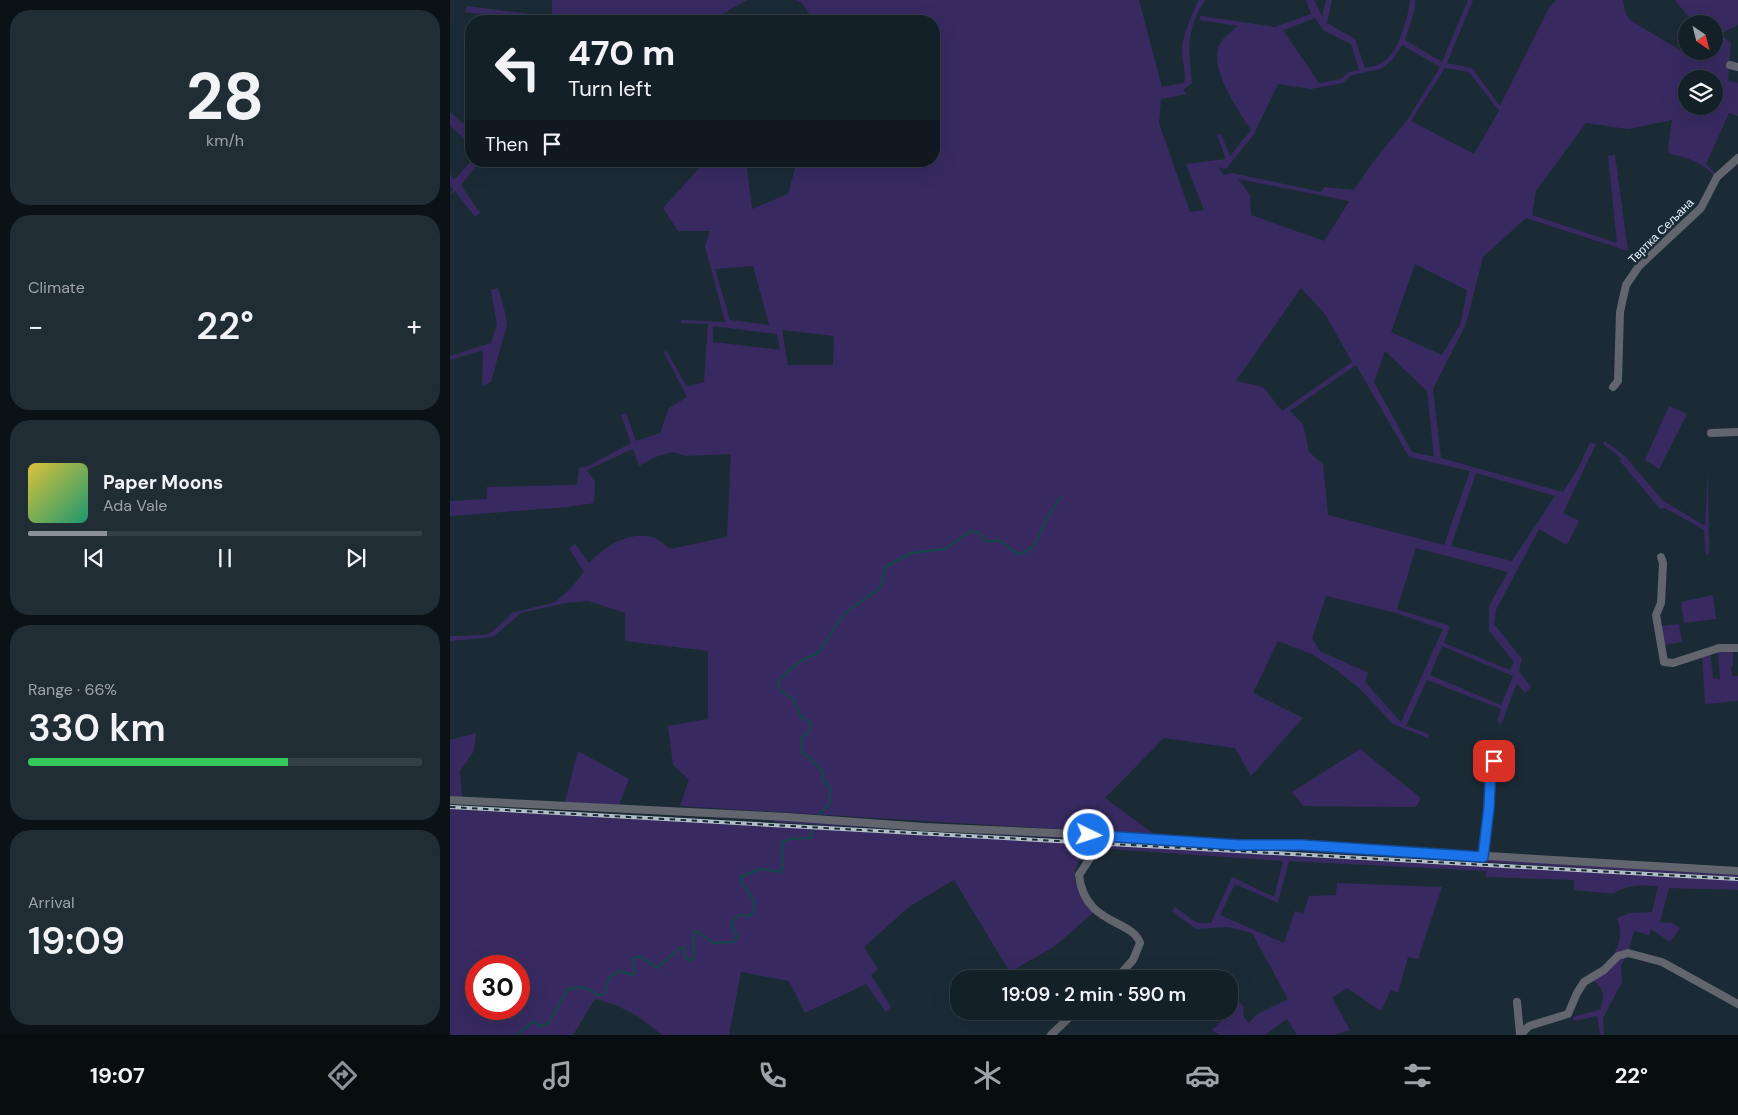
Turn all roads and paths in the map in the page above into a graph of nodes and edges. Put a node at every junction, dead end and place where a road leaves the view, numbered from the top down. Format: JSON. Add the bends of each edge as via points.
{"nodes":[{"id":1,"x":1738,"y":158,"type":"edge"},
{"id":2,"x":1614,"y":387,"type":"dead end"},
{"id":3,"x":1738,"y":432,"type":"edge"},
{"id":4,"x":1711,"y":433,"type":"dead end"},
{"id":5,"x":1661,"y":557,"type":"dead end"},
{"id":6,"x":1738,"y":648,"type":"edge"},
{"id":7,"x":1510,"y":760,"type":"dead end"},
{"id":8,"x":450,"y":800,"type":"edge"},
{"id":9,"x":1099,"y":836,"type":"junction"},
{"id":10,"x":1483,"y":857,"type":"junction"},
{"id":11,"x":1738,"y":871,"type":"edge"},
{"id":12,"x":1124,"y":970,"type":"edge"},
{"id":13,"x":1517,"y":1002,"type":"dead end"},
{"id":14,"x":1738,"y":1004,"type":"edge"},
{"id":15,"x":1067,"y":1020,"type":"edge"},
{"id":16,"x":1051,"y":1035,"type":"edge"},
{"id":17,"x":1520,"y":1035,"type":"edge"}],
"edges":[{"from":1,"to":2,"type":"street","name":"Твртка Сељана","via":[[1717,177],[1701,208],[1639,266],[1626,285],[1620,312],[1618,382]]},
{"from":3,"to":4,"type":"street"},
{"from":5,"to":6,"type":"street","via":[[1661,603],[1656,615],[1664,662],[1673,664],[1719,648]]},
{"from":7,"to":10,"type":"street","via":[[1491,764]]},
{"from":8,"to":9,"type":"street"},
{"from":9,"to":10,"type":"street"},
{"from":9,"to":12,"type":"street","via":[[1096,849],[1079,875],[1084,896],[1093,908],[1135,935],[1140,943],[1133,960]]},
{"from":10,"to":11,"type":"street"},
{"from":13,"to":17,"type":"street"},
{"from":14,"to":17,"type":"street","via":[[1662,962],[1628,953],[1618,956],[1580,986],[1568,1014],[1529,1026]]},
{"from":15,"to":16,"type":"street"}]}
